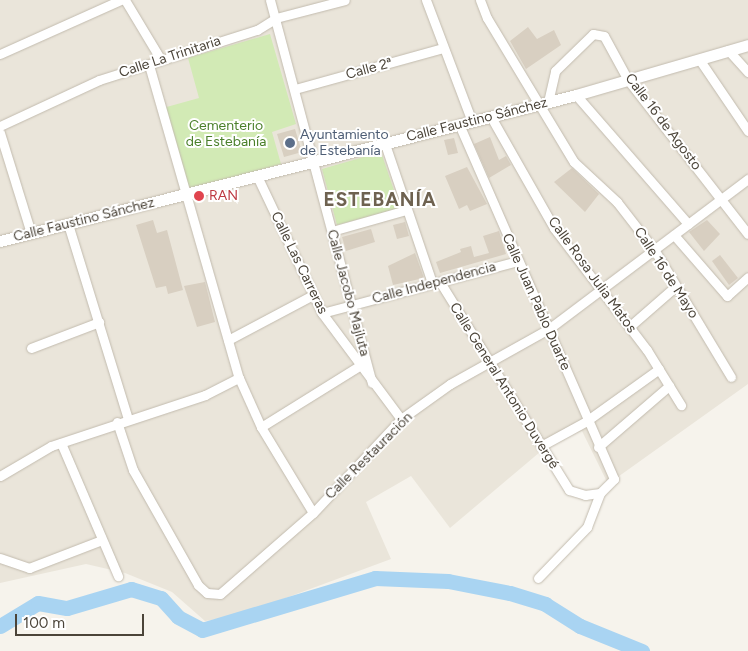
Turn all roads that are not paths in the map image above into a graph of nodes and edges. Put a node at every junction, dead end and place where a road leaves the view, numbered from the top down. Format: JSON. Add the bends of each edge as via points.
{"nodes":[{"id":1,"x":121,"y":0,"type":"edge"},
{"id":2,"x":125,"y":0,"type":"edge"},
{"id":3,"x":270,"y":0,"type":"edge"},
{"id":4,"x":345,"y":0,"type":"edge"},
{"id":5,"x":426,"y":0,"type":"edge"},
{"id":6,"x":480,"y":0,"type":"edge"},
{"id":7,"x":276,"y":18,"type":"junction"},
{"id":8,"x":748,"y":45,"type":"edge"},
{"id":9,"x":443,"y":48,"type":"junction"},
{"id":10,"x":728,"y":50,"type":"junction"},
{"id":11,"x":0,"y":54,"type":"edge"},
{"id":12,"x":698,"y":59,"type":"junction"},
{"id":13,"x":161,"y":60,"type":"junction"},
{"id":14,"x":149,"y":65,"type":"junction"},
{"id":15,"x":748,"y":72,"type":"edge"},
{"id":16,"x":628,"y":80,"type":"junction"},
{"id":17,"x":295,"y":89,"type":"junction"},
{"id":18,"x":576,"y":95,"type":"junction"},
{"id":19,"x":543,"y":103,"type":"junction"},
{"id":20,"x":491,"y":117,"type":"junction"},
{"id":21,"x":472,"y":122,"type":"junction"},
{"id":22,"x":459,"y":125,"type":"junction"},
{"id":23,"x":0,"y":126,"type":"edge"},
{"id":24,"x":748,"y":131,"type":"edge"},
{"id":25,"x":0,"y":133,"type":"edge"},
{"id":26,"x":385,"y":144,"type":"junction"},
{"id":27,"x":314,"y":162,"type":"junction"},
{"id":28,"x":257,"y":176,"type":"junction"},
{"id":29,"x":748,"y":180,"type":"edge"},
{"id":30,"x":186,"y":194,"type":"junction"},
{"id":31,"x":722,"y":200,"type":"junction"},
{"id":32,"x":406,"y":210,"type":"junction"},
{"id":33,"x":68,"y":224,"type":"junction"},
{"id":34,"x":688,"y":224,"type":"junction"},
{"id":35,"x":332,"y":231,"type":"junction"},
{"id":36,"x":31,"y":233,"type":"junction"},
{"id":37,"x":748,"y":234,"type":"edge"},
{"id":38,"x":674,"y":235,"type":"junction"},
{"id":39,"x":0,"y":241,"type":"edge"},
{"id":40,"x":655,"y":251,"type":"junction"},
{"id":41,"x":517,"y":261,"type":"junction"},
{"id":42,"x":748,"y":277,"type":"edge"},
{"id":43,"x":436,"y":283,"type":"junction"},
{"id":44,"x":676,"y":286,"type":"junction"},
{"id":45,"x":602,"y":292,"type":"junction"},
{"id":46,"x":313,"y":295,"type":"junction"},
{"id":47,"x":351,"y":304,"type":"junction"},
{"id":48,"x":322,"y":313,"type":"junction"},
{"id":49,"x":99,"y":322,"type":"junction"},
{"id":50,"x":629,"y":327,"type":"junction"},
{"id":51,"x":550,"y":328,"type":"junction"},
{"id":52,"x":228,"y":340,"type":"junction"},
{"id":53,"x":31,"y":348,"type":"dead end"},
{"id":54,"x":488,"y":363,"type":"junction"},
{"id":55,"x":362,"y":364,"type":"junction"},
{"id":56,"x":659,"y":370,"type":"junction"},
{"id":57,"x":731,"y":377,"type":"dead end"},
{"id":58,"x":239,"y":378,"type":"junction"},
{"id":59,"x":669,"y":386,"type":"junction"},
{"id":60,"x":681,"y":405,"type":"dead end"},
{"id":61,"x":128,"y":419,"type":"junction"},
{"id":62,"x":401,"y":419,"type":"junction"},
{"id":63,"x":117,"y":422,"type":"junction"},
{"id":64,"x":586,"y":422,"type":"junction"},
{"id":65,"x":261,"y":427,"type":"junction"},
{"id":66,"x":61,"y":443,"type":"junction"},
{"id":67,"x":542,"y":446,"type":"junction"},
{"id":68,"x":598,"y":447,"type":"junction"},
{"id":69,"x":0,"y":476,"type":"edge"},
{"id":70,"x":600,"y":493,"type":"junction"},
{"id":71,"x":313,"y":513,"type":"junction"},
{"id":72,"x":102,"y":540,"type":"junction"},
{"id":73,"x":0,"y":558,"type":"edge"},
{"id":74,"x":118,"y":576,"type":"dead end"},
{"id":75,"x":538,"y":578,"type":"dead end"}],
"edges":[{"from":1,"to":11,"type":"street"},
{"from":2,"to":13,"type":"street"},
{"from":3,"to":7,"type":"street","name":"Calle Jacobo Majluta"},
{"from":4,"to":7,"type":"street","name":"Calle La Trinitaria"},
{"from":5,"to":9,"type":"street"},
{"from":6,"to":19,"type":"street","name":"Calle 16 de Mayo"},
{"from":7,"to":13,"type":"street","name":"Calle La Trinitaria","via":[[258,30]]},
{"from":7,"to":17,"type":"street","name":"Calle Jacobo Majluta"},
{"from":8,"to":10,"type":"street","name":"Calle Faustino Sánchez"},
{"from":9,"to":17,"type":"street","name":"Calle 2ª"},
{"from":9,"to":21,"type":"street"},
{"from":10,"to":12,"type":"street","name":"Calle Faustino Sánchez"},
{"from":10,"to":15,"type":"street"},
{"from":12,"to":16,"type":"street","name":"Calle Faustino Sánchez"},
{"from":12,"to":24,"type":"street"},
{"from":13,"to":14,"type":"street","name":"Calle La Trinitaria"},
{"from":14,"to":23,"type":"street","name":"Calle La Trinitaria","via":[[99,80]]},
{"from":14,"to":30,"type":"street"},
{"from":16,"to":18,"type":"street","name":"Calle Faustino Sánchez"},
{"from":16,"to":19,"type":"street","name":"Calle 16 de Agosto","via":[[604,36],[593,34],[555,71]]},
{"from":16,"to":31,"type":"street","name":"Calle 16 de Agosto"},
{"from":17,"to":27,"type":"street","name":"Calle Jacobo Majluta"},
{"from":18,"to":19,"type":"street","name":"Calle Faustino Sánchez"},
{"from":18,"to":34,"type":"street"},
{"from":19,"to":20,"type":"street","name":"Calle Faustino Sánchez"},
{"from":19,"to":40,"type":"street","name":"Calle 16 de Mayo","via":[[574,162],[617,202]]},
{"from":20,"to":21,"type":"street","name":"Calle Faustino Sánchez"},
{"from":20,"to":45,"type":"street","name":"Calle Rosa Julia Matos","via":[[554,228]]},
{"from":21,"to":22,"type":"street","name":"Calle Faustino Sánchez"},
{"from":22,"to":26,"type":"street","name":"Calle Faustino Sánchez"},
{"from":22,"to":41,"type":"street","name":"Calle Juan Pablo Duarte"},
{"from":25,"to":36,"type":"street"},
{"from":26,"to":27,"type":"street","name":"Calle Faustino Sánchez"},
{"from":26,"to":32,"type":"street","name":"Calle General Antonio Duvergé"},
{"from":27,"to":28,"type":"street","name":"Calle Faustino Sánchez"},
{"from":27,"to":35,"type":"street","name":"Calle Jacobo Majluta"},
{"from":28,"to":30,"type":"street","name":"Calle Faustino Sánchez"},
{"from":28,"to":46,"type":"street","name":"Calle Las Carreras"},
{"from":29,"to":31,"type":"street","name":"Calle Restauración"},
{"from":30,"to":33,"type":"street","name":"Calle Faustino Sánchez"},
{"from":30,"to":52,"type":"street"},
{"from":31,"to":34,"type":"street","name":"Calle Restauración"},
{"from":31,"to":37,"type":"street","name":"Calle 16 de Agosto"},
{"from":32,"to":35,"type":"street"},
{"from":32,"to":43,"type":"street","name":"Calle General Antonio Duvergé"},
{"from":33,"to":36,"type":"street","name":"Calle Faustino Sánchez"},
{"from":33,"to":49,"type":"street"},
{"from":34,"to":38,"type":"street","name":"Calle Restauración"},
{"from":35,"to":47,"type":"street","name":"Calle Jacobo Majluta"},
{"from":36,"to":39,"type":"street","name":"Calle Faustino Sánchez"},
{"from":38,"to":40,"type":"street","name":"Calle Restauración"},
{"from":38,"to":42,"type":"street","via":[[728,296]]},
{"from":40,"to":44,"type":"street","name":"Calle 16 de Mayo"},
{"from":40,"to":45,"type":"street","name":"Calle Restauración"},
{"from":41,"to":43,"type":"street","name":"Calle Independencia"},
{"from":41,"to":51,"type":"street","name":"Calle Juan Pablo Duarte"},
{"from":43,"to":47,"type":"street","name":"Calle Independencia"},
{"from":43,"to":54,"type":"street","name":"Calle General Antonio Duvergé"},
{"from":44,"to":50,"type":"street"},
{"from":44,"to":57,"type":"street","name":"Calle 16 de Mayo"},
{"from":45,"to":50,"type":"street","name":"Calle Rosa Julia Matos"},
{"from":45,"to":51,"type":"street","name":"Calle Restauración"},
{"from":46,"to":48,"type":"street","name":"Calle Las Carreras"},
{"from":46,"to":52,"type":"street"},
{"from":47,"to":48,"type":"street","name":"Calle Independencia"},
{"from":47,"to":55,"type":"street","name":"Calle Jacobo Majluta"},
{"from":48,"to":55,"type":"street","name":"Calle Las Carreras"},
{"from":49,"to":53,"type":"street"},
{"from":49,"to":61,"type":"street"},
{"from":50,"to":56,"type":"street","name":"Calle Rosa Julia Matos"},
{"from":51,"to":54,"type":"street","name":"Calle Restauración"},
{"from":51,"to":64,"type":"street","name":"Calle Juan Pablo Duarte"},
{"from":52,"to":58,"type":"street"},
{"from":54,"to":62,"type":"street","name":"Calle Restauración"},
{"from":54,"to":67,"type":"street","name":"Calle General Antonio Duvergé"},
{"from":55,"to":62,"type":"street","name":"Calle Jacobo Majluta","via":[[372,383]]},
{"from":55,"to":65,"type":"street"},
{"from":56,"to":59,"type":"street","name":"Calle Rosa Julia Matos"},
{"from":56,"to":64,"type":"street"},
{"from":58,"to":61,"type":"street","via":[[205,395]]},
{"from":58,"to":65,"type":"street"},
{"from":59,"to":60,"type":"street","name":"Calle Rosa Julia Matos"},
{"from":59,"to":68,"type":"street"},
{"from":61,"to":63,"type":"street"},
{"from":62,"to":71,"type":"street","name":"Calle Restauración"},
{"from":63,"to":66,"type":"street"},
{"from":63,"to":71,"type":"street","name":"Calle Restauración","via":[[133,470],[198,585],[208,593],[220,594],[236,583]]},
{"from":64,"to":67,"type":"street"},
{"from":64,"to":68,"type":"street","name":"Calle Juan Pablo Duarte"},
{"from":65,"to":71,"type":"street"},
{"from":66,"to":69,"type":"street"},
{"from":66,"to":72,"type":"street"},
{"from":67,"to":70,"type":"street","name":"Calle General Antonio Duvergé","via":[[569,490],[585,495]]},
{"from":68,"to":70,"type":"street","name":"Calle Juan Pablo Duarte","via":[[614,479]]},
{"from":70,"to":75,"type":"street","via":[[588,527]]},
{"from":72,"to":73,"type":"street","via":[[29,568]]},
{"from":72,"to":74,"type":"street"}]}
